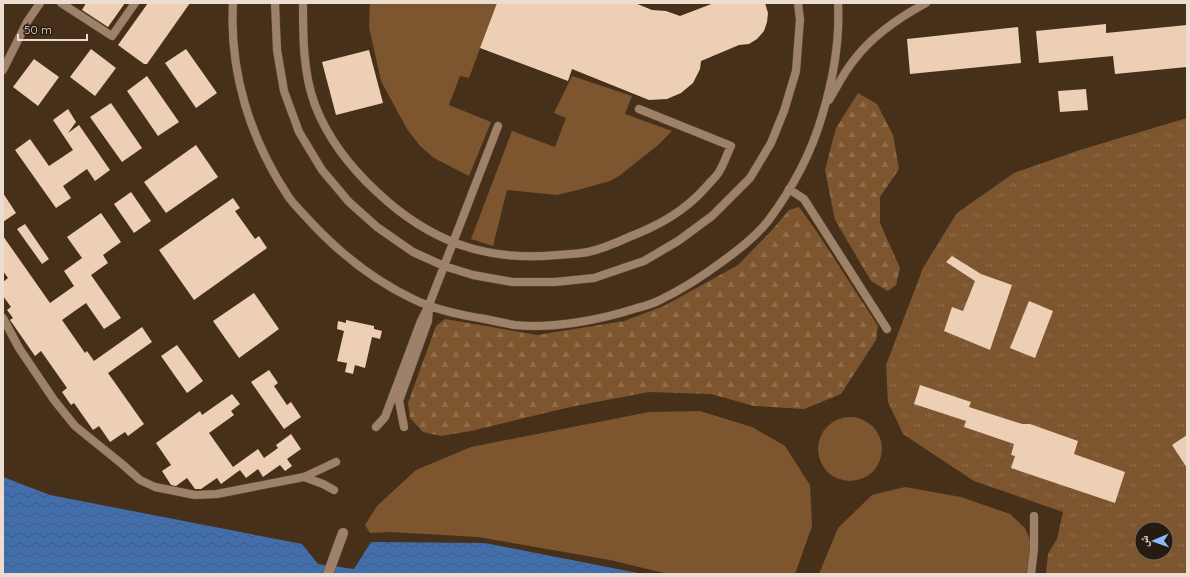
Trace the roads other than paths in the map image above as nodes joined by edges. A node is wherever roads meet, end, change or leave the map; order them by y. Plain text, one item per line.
1 (40, 3) edge
2 (61, 3) edge
3 (135, 3) edge
4 (233, 3) edge
5 (275, 3) edge
6 (303, 3) edge
7 (798, 3) edge
8 (838, 3) edge
9 (926, 3) edge
10 (3, 70) edge
11 (825, 107) junction
12 (639, 109) dead end
13 (498, 126) dead end
14 (789, 189) junction
15 (453, 243) junction
16 (444, 266) junction
17 (429, 305) junction
18 (3, 318) edge
19 (887, 329) dead end
20 (376, 427) dead end
21 (404, 427) dead end
22 (336, 462) dead end
23 (304, 477) junction
24 (334, 490) dead end
25 (1034, 516) dead end
26 (343, 533) dead end
27 (328, 574) edge
28 (1031, 574) edge

1 - 10 street
2 - 3 street
4 - 17 street
5 - 16 street
6 - 15 street
7 - 16 street
8 - 11 street
9 - 11 street
11 - 14 street
12 - 15 street
13 - 15 street
14 - 17 street
14 - 19 street
15 - 16 street
16 - 17 street
17 - 20 street
17 - 21 street
18 - 23 street
22 - 23 street
23 - 24 street
25 - 28 street
26 - 27 street

